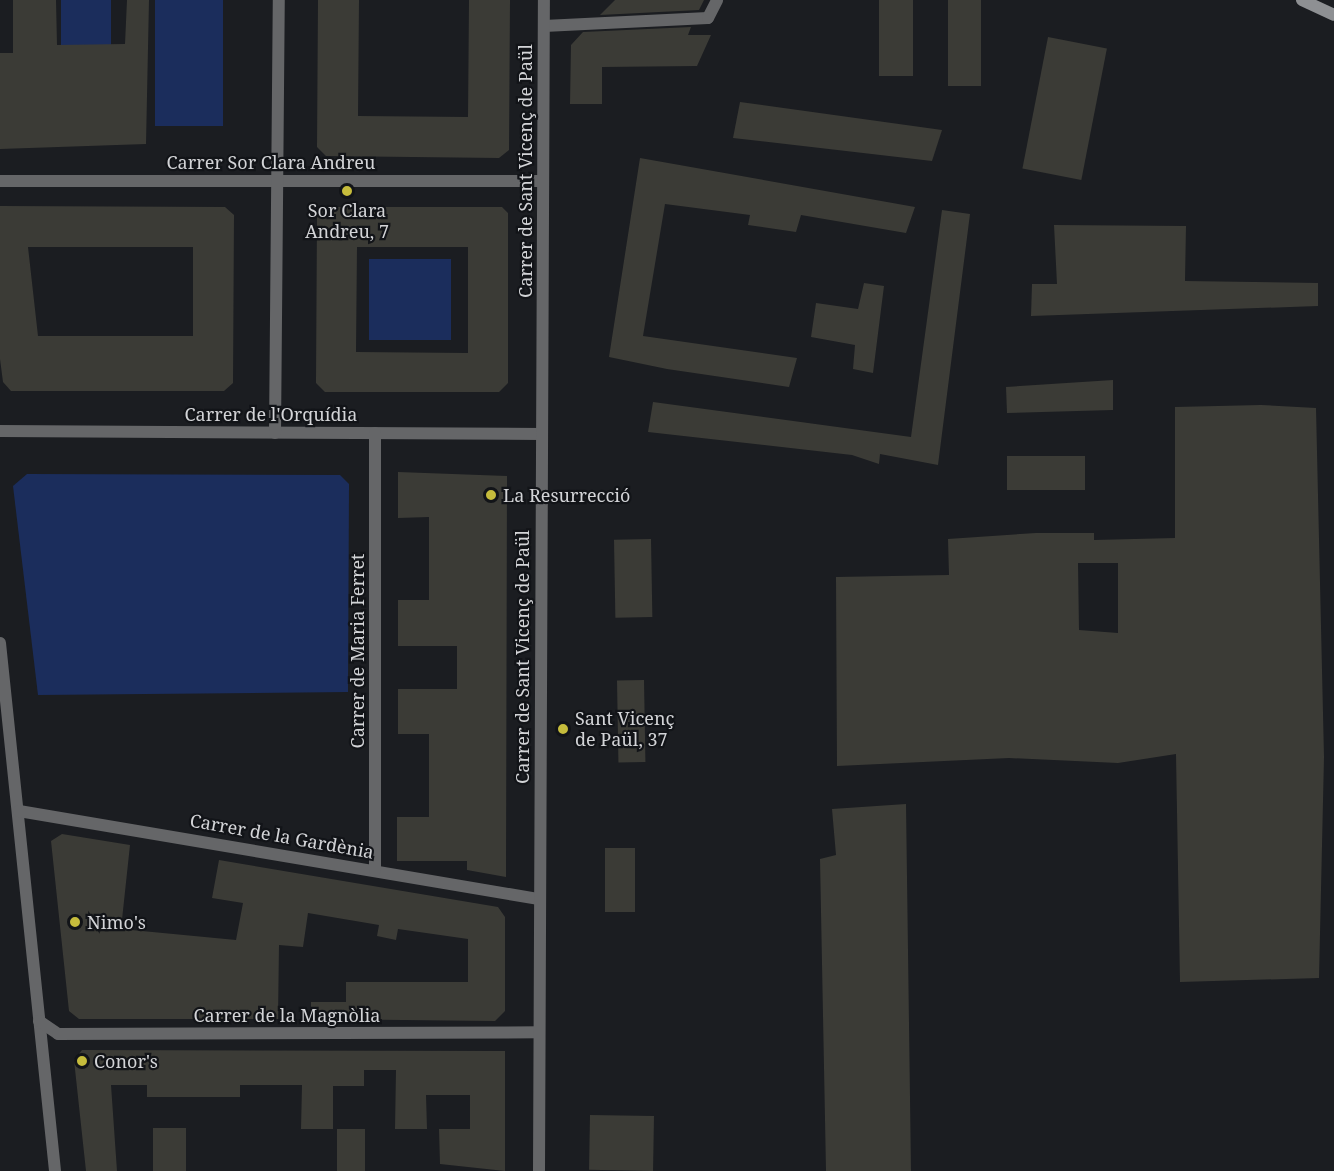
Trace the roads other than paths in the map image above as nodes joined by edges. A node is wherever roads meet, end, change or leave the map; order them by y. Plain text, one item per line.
1 (279, 0) edge
2 (544, 0) edge
3 (717, 0) edge
4 (1302, 0) edge
5 (1334, 15) edge
6 (544, 26) junction
7 (278, 180) junction
8 (0, 181) edge
9 (543, 182) junction
10 (0, 431) edge
11 (275, 433) junction
12 (375, 433) junction
13 (542, 434) junction
14 (0, 643) edge
15 (19, 811) junction
16 (375, 870) junction
17 (538, 899) junction
18 (39, 1022) junction
19 (539, 1032) junction
20 (55, 1171) edge
21 (539, 1171) edge

1 - 7 street
2 - 6 street, Carrer de Sant Vicenç de Paül
3 - 6 street
4 - 5 main road
6 - 9 street, Carrer de Sant Vicenç de Paül
7 - 8 street, Carrer Sor Clara Andreu
7 - 9 street, Carrer Sor Clara Andreu
7 - 11 street
9 - 13 street, Carrer de Sant Vicenç de Paül
10 - 11 street, Carrer de l'Orquídia
11 - 12 street, Carrer de l'Orquídia
12 - 13 street, Carrer de l'Orquídia
12 - 16 street, Carrer de Maria Ferret
13 - 17 street, Carrer de Sant Vicenç de Paül
14 - 15 street
15 - 16 street, Carrer de la Gardènia
15 - 18 street
16 - 17 street, Carrer de la Gardènia
17 - 19 street, Carrer de Sant Vicenç de Paül
18 - 19 street, Carrer de la Magnòlia
18 - 20 street
19 - 21 street, Carrer de Sant Vicenç de Paül

